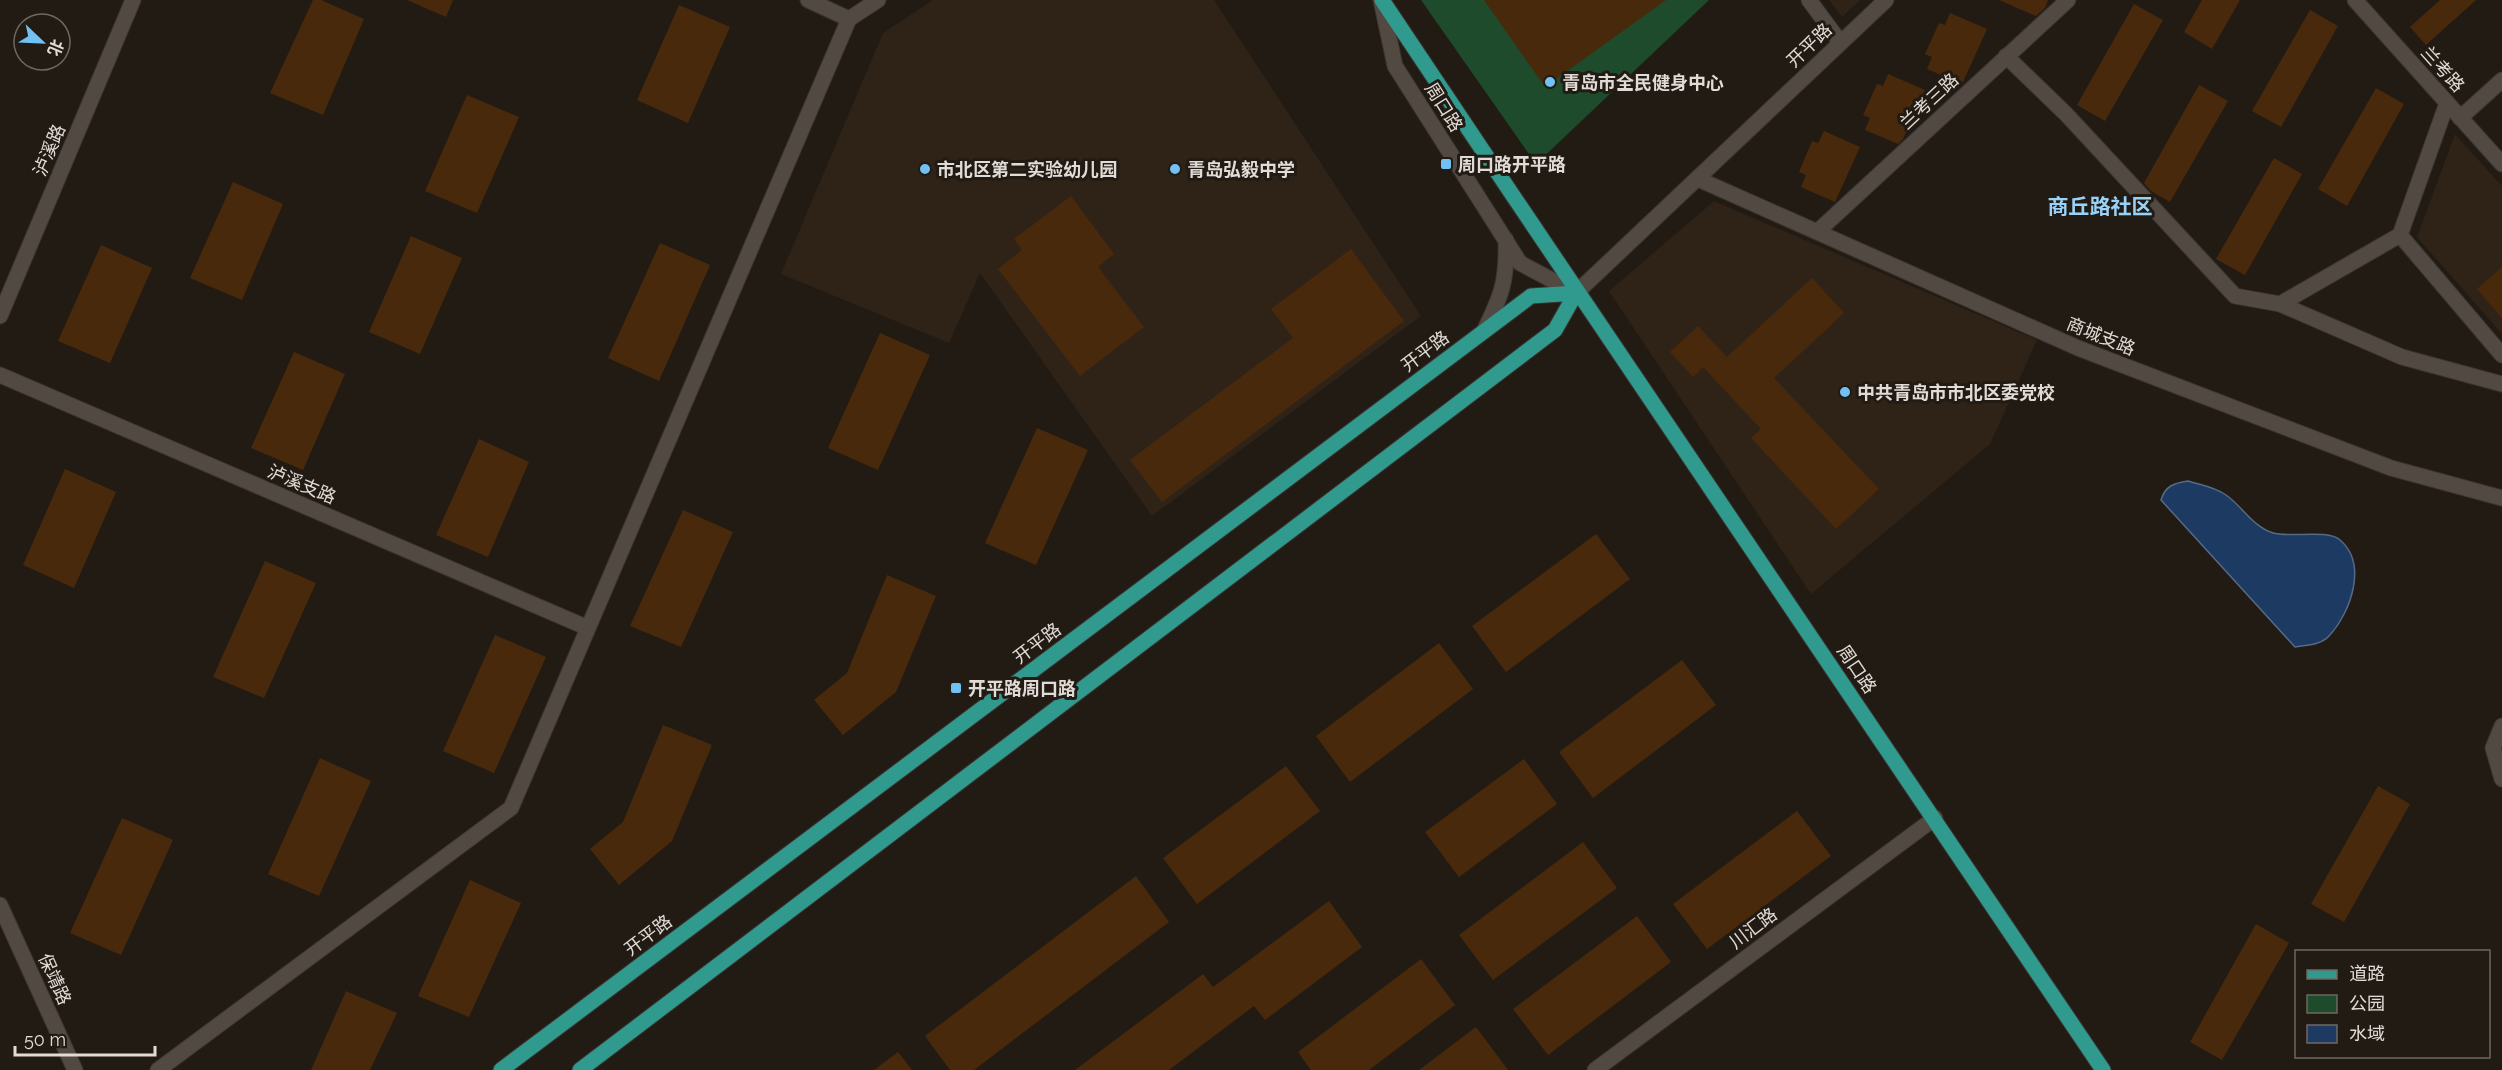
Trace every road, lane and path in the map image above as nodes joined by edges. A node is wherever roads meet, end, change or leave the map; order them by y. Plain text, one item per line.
1 (133, 0) edge
2 (808, 0) edge
3 (878, 0) edge
4 (1381, 0) edge
5 (1809, 0) edge
6 (1886, 0) edge
7 (2068, 0) edge
8 (2355, 0) edge
9 (849, 19) junction
10 (1840, 42) junction
11 (2006, 56) junction
12 (2502, 80) edge
13 (2447, 103) junction
14 (2460, 118) junction
15 (2502, 164) edge
16 (1698, 179) junction
17 (1816, 232) junction
18 (2400, 236) junction
19 (1506, 240) junction
20 (1576, 293) junction
21 (2280, 304) junction
22 (0, 316) edge
23 (1484, 331) junction
24 (2502, 355) edge
25 (0, 375) edge
26 (2502, 384) edge
27 (2502, 498) edge
28 (588, 628) junction
29 (2502, 726) edge
30 (2502, 779) edge
31 (1935, 818) junction
32 (0, 904) edge
33 (75, 1070) edge
34 (158, 1070) edge
35 (501, 1070) edge
36 (580, 1070) edge
37 (1595, 1070) edge
38 (2103, 1070) edge

1 - 22 street, 泸溪路
2 - 9 street
3 - 9 street
4 - 19 street, 周口路
4 - 20 main road, 周口路
5 - 10 street
6 - 10 street, 开平路
7 - 11 street, 兰考三路
8 - 13 street, 兰考路
9 - 28 street
10 - 16 street, 开平路
11 - 17 street, 兰考三路
11 - 21 street
12 - 14 street
13 - 14 street, 兰考路
13 - 18 street
14 - 15 street, 兰考路
16 - 17 street, 商城支路
16 - 20 street, 开平路
17 - 27 street, 商城支路
18 - 21 street
18 - 24 street
19 - 20 street, 周口路
19 - 23 street
20 - 23 main road, 开平路
20 - 31 main road, 周口路
20 - 36 main road, 开平路
21 - 26 street
23 - 35 main road, 开平路
25 - 28 street, 泸溪支路
28 - 34 street
29 - 30 street
31 - 37 street, 川汇路
31 - 38 main road, 周口路
32 - 33 street, 保靖路

